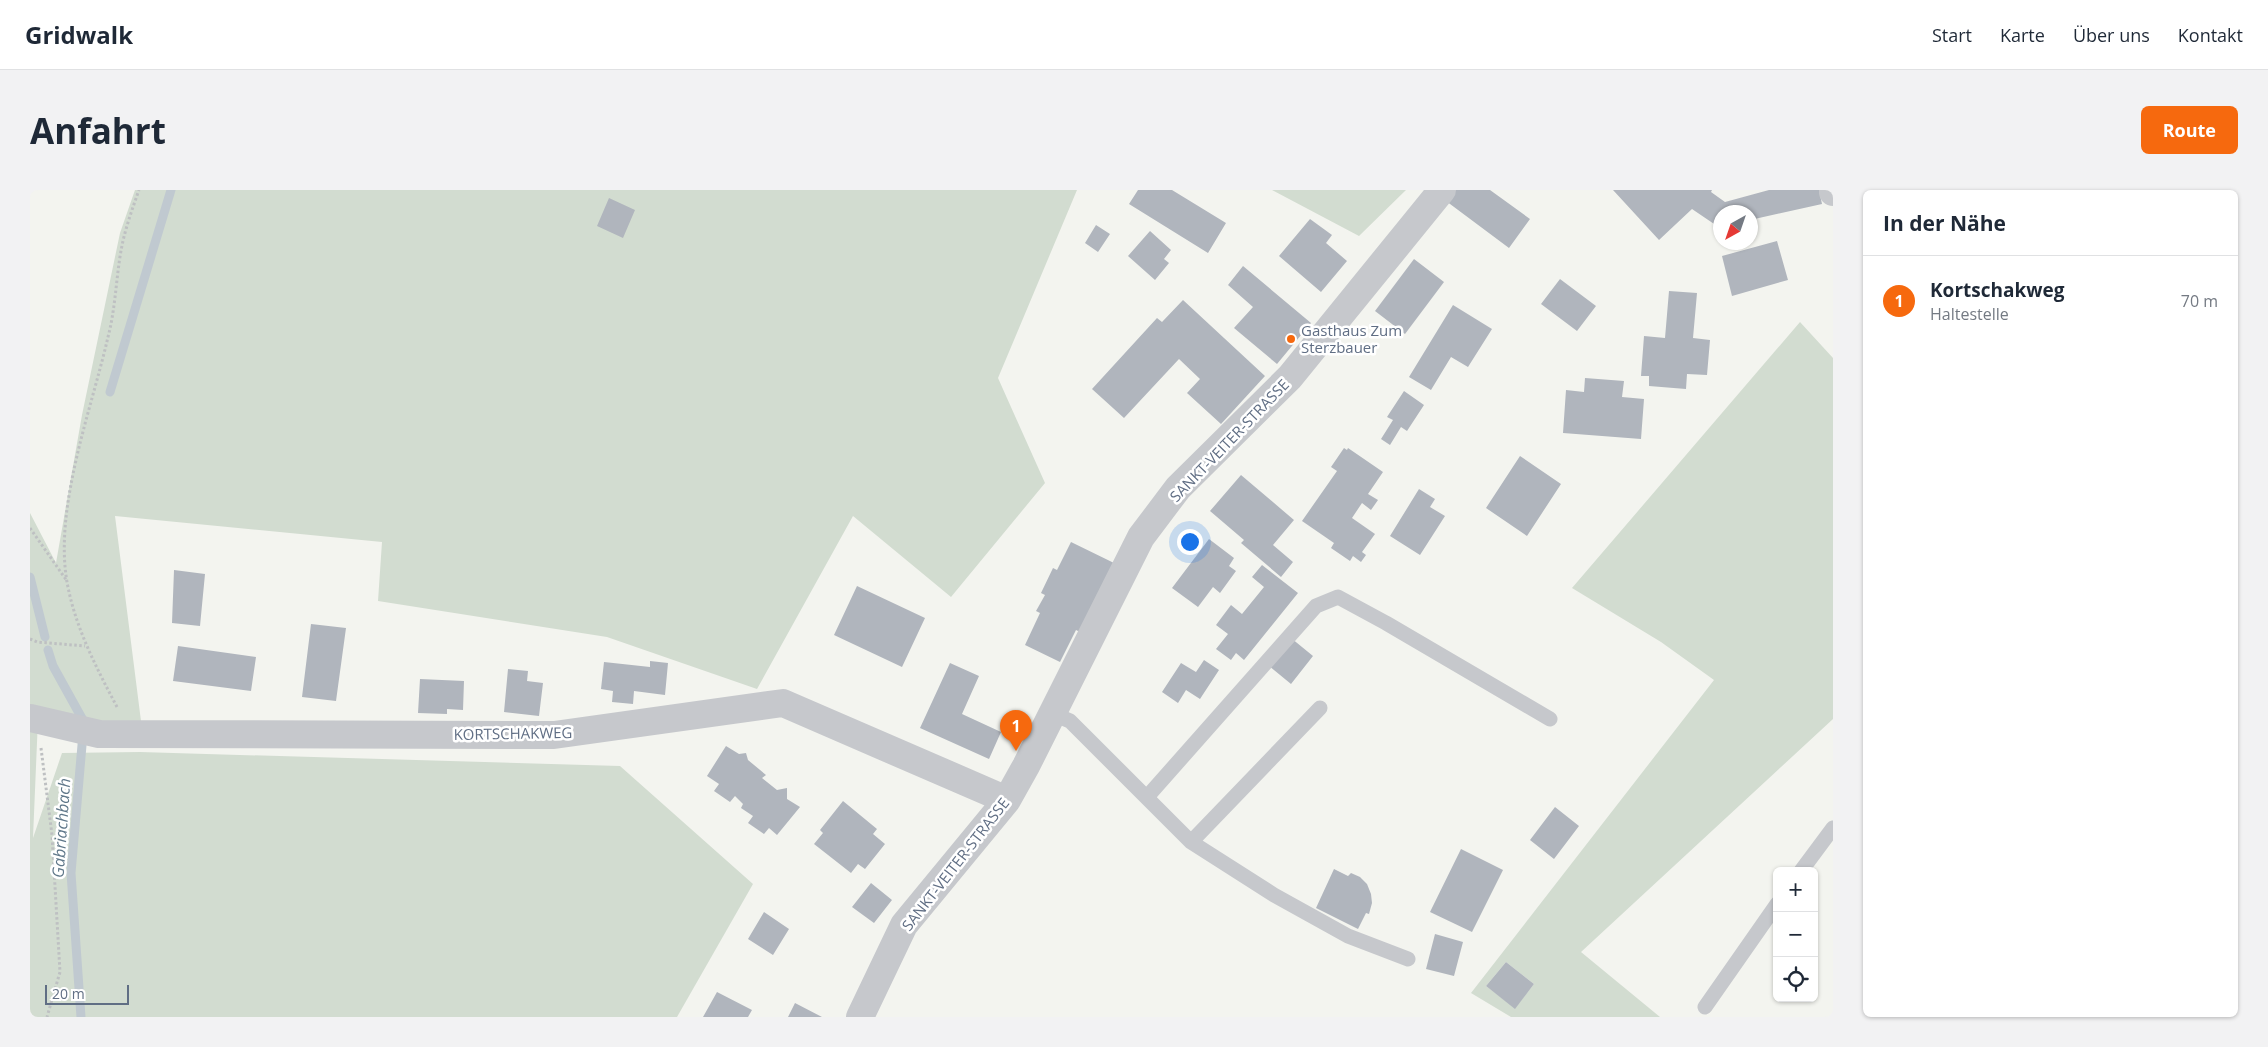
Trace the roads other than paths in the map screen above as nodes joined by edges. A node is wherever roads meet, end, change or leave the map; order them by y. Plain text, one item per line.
1 (1442, 190) edge
2 (1320, 708) dead end
3 (1051, 713) junction
4 (1550, 719) dead end
5 (43, 721) edge
6 (1147, 797) junction
7 (1007, 800) junction
8 (1833, 828) edge
9 (1191, 842) junction
10 (1804, 867) edge
11 (1773, 910) edge
12 (1408, 959) dead end
13 (1705, 1007) dead end
14 (860, 1017) edge

1 - 3 street, SANKT-VEITER-STRASSE
2 - 9 lane
3 - 6 lane
3 - 7 street, SANKT-VEITER-STRASSE
4 - 6 lane
5 - 7 street, KORTSCHAKWEG
6 - 9 lane
7 - 14 street, SANKT-VEITER-STRASSE
8 - 10 lane
9 - 12 lane
11 - 13 lane

